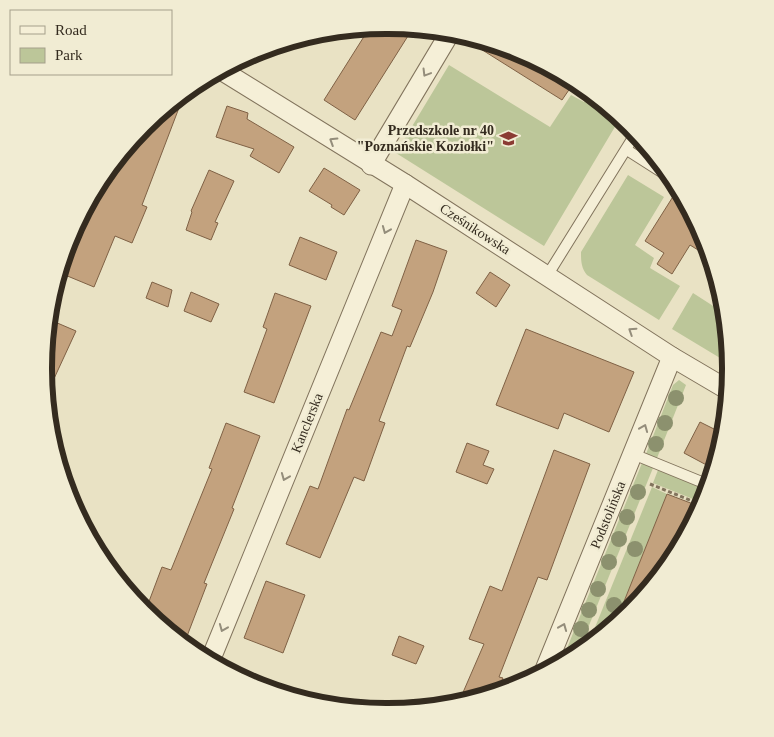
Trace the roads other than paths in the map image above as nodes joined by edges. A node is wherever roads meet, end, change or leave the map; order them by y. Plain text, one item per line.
1 (445, 39) edge
2 (228, 74) edge
3 (632, 140) edge
4 (626, 150) junction
5 (371, 165) junction
6 (655, 168) edge
7 (405, 184) junction
8 (548, 276) junction
9 (672, 357) junction
10 (721, 386) edge
11 (633, 454) junction
12 (701, 483) edge
13 (213, 654) edge
14 (548, 661) edge

1 -> 5 street
5 -> 2 street, Cześnikowska
3 - 4 lane
4 - 6 lane
4 - 8 lane
5 - 7 street, Cześnikowska
7 - 8 street, Cześnikowska
7 -> 13 street, Kanclerska
9 -> 8 street, Cześnikowska
9 - 10 street, Cześnikowska
11 -> 9 street, Podstolińska
11 - 12 lane
14 -> 11 street, Podstolińska

